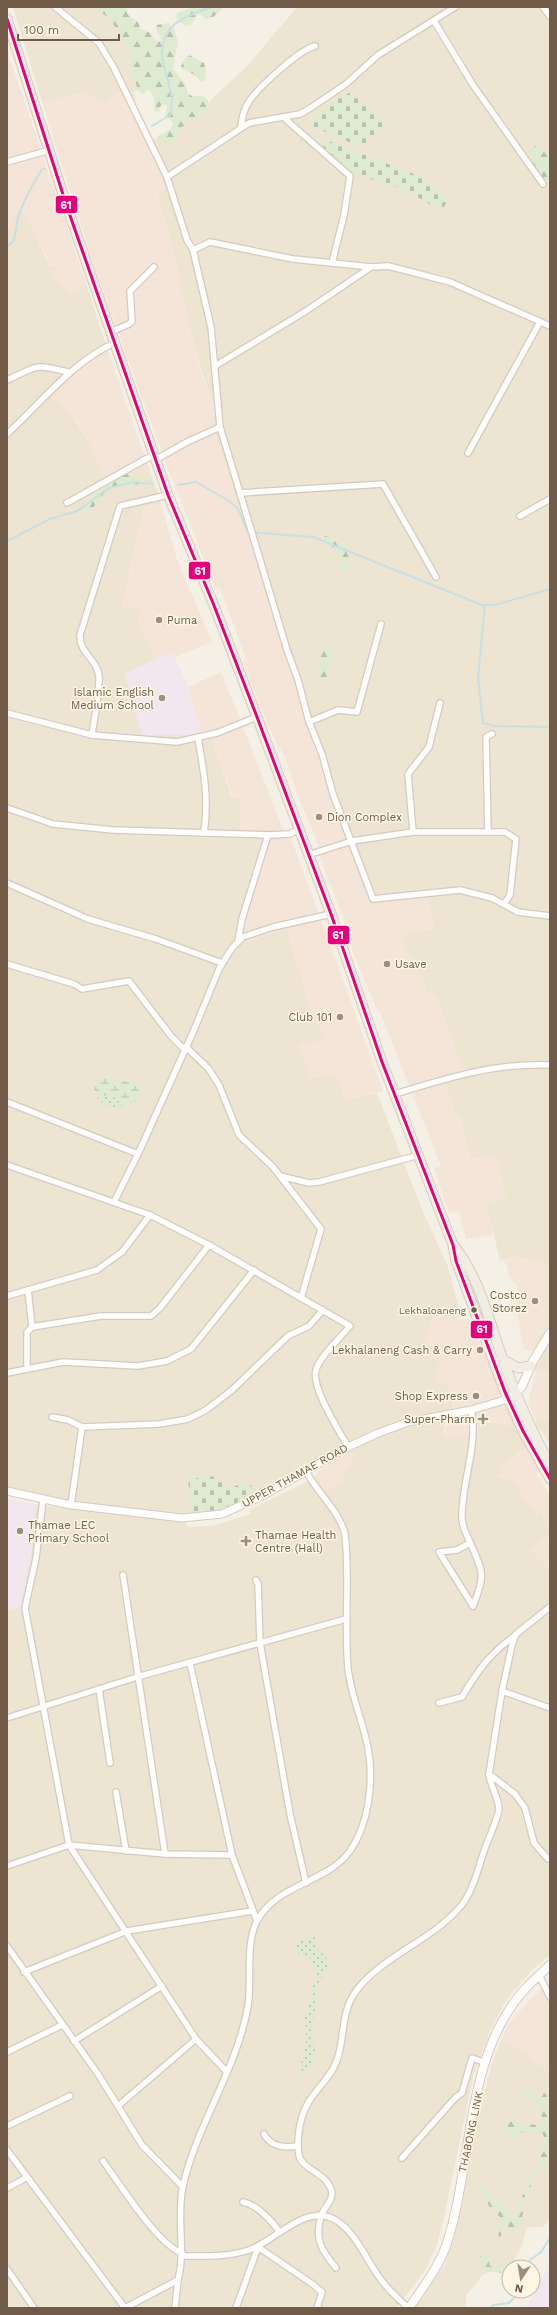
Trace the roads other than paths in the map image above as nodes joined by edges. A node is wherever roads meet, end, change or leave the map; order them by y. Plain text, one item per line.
1 (55, 7) edge
2 (455, 7) edge
3 (543, 7) edge
4 (550, 16) edge
5 (7, 19) edge
6 (434, 21) junction
7 (9, 31) edge
8 (315, 46) dead end
9 (283, 117) junction
10 (241, 126) junction
11 (50, 150) junction
12 (7, 162) edge
13 (167, 177) junction
14 (544, 184) dead end
15 (193, 250) junction
16 (332, 263) junction
17 (154, 267) dead end
18 (371, 267) junction
19 (540, 322) junction
20 (550, 326) edge
21 (111, 332) junction
22 (114, 343) junction
23 (216, 366) junction
24 (68, 372) junction
25 (7, 380) edge
26 (220, 427) junction
27 (7, 434) edge
28 (468, 453) dead end
29 (154, 457) junction
30 (240, 493) junction
31 (168, 495) junction
32 (550, 499) edge
33 (67, 503) dead end
34 (520, 516) dead end
35 (436, 577) dead end
36 (381, 624) dead end
37 (440, 703) dead end
38 (7, 713) edge
39 (257, 717) junction
40 (309, 722) junction
41 (492, 734) dead end
42 (92, 735) junction
43 (198, 738) junction
44 (7, 808) edge
45 (299, 829) junction
46 (413, 832) junction
47 (488, 832) junction
48 (204, 833) junction
49 (268, 834) junction
50 (352, 841) junction
51 (308, 854) junction
52 (7, 883) edge
53 (504, 904) junction
54 (331, 914) junction
55 (550, 916) edge
56 (238, 941) junction
57 (222, 963) junction
58 (7, 964) edge
59 (186, 1049) junction
60 (549, 1065) dead end
61 (395, 1094) junction
62 (7, 1102) edge
63 (138, 1154) junction
64 (419, 1155) junction
65 (7, 1164) edge
66 (280, 1176) junction
67 (114, 1202) junction
68 (150, 1215) junction
69 (209, 1245) junction
70 (453, 1245) junction
71 (254, 1270) junction
72 (28, 1290) junction
73 (7, 1296) edge
74 (301, 1298) junction
75 (322, 1310) junction
76 (32, 1327) junction
77 (550, 1333) edge
78 (502, 1359) junction
79 (531, 1366) junction
80 (27, 1368) junction
81 (7, 1373) edge
82 (512, 1397) junction
83 (471, 1410) junction
84 (52, 1416) dead end
85 (82, 1427) junction
86 (348, 1447) junction
87 (550, 1465) edge
88 (306, 1471) junction
89 (550, 1479) edge
90 (7, 1491) edge
91 (43, 1500) junction
92 (71, 1505) junction
93 (470, 1543) junction
94 (123, 1575) dead end
95 (256, 1580) dead end
96 (550, 1607) edge
97 (346, 1619) junction
98 (516, 1634) junction
99 (260, 1643) junction
100 (190, 1663) junction
101 (137, 1677) junction
102 (100, 1689) junction
103 (502, 1691) junction
104 (439, 1703) dead end
105 (43, 1707) junction
106 (550, 1708) edge
107 (7, 1718) edge
108 (110, 1763) dead end
109 (489, 1774) junction
110 (116, 1792) dead end
111 (69, 1845) junction
112 (126, 1851) junction
113 (165, 1854) junction
114 (232, 1855) junction
115 (550, 1858) edge
116 (7, 1866) edge
117 (306, 1883) junction
118 (252, 1911) junction
119 (257, 1921) junction
120 (127, 1931) junction
121 (7, 1946) edge
122 (550, 1965) edge
123 (24, 1972) junction
124 (539, 1975) junction
125 (162, 1986) junction
126 (550, 1997) edge
127 (62, 2025) junction
128 (196, 2039) junction
129 (74, 2041) junction
130 (7, 2052) edge
131 (486, 2063) junction
132 (226, 2071) junction
133 (70, 2096) dead end
134 (118, 2106) junction
135 (7, 2126) edge
136 (264, 2134) dead end
137 (298, 2146) junction
138 (7, 2150) edge
139 (402, 2158) dead end
140 (103, 2161) dead end
141 (26, 2178) junction
142 (183, 2187) junction
143 (7, 2188) edge
144 (243, 2202) dead end
145 (321, 2217) junction
146 (279, 2231) junction
147 (258, 2247) junction
148 (182, 2255) junction
149 (336, 2268) dead end
150 (7, 2270) edge
151 (178, 2280) junction
152 (34, 2308) edge
153 (125, 2308) edge
154 (174, 2308) edge
155 (236, 2308) edge
156 (317, 2308) edge
157 (409, 2308) edge

1 - 13 street
2 - 6 street
3 - 4 street
5 - 7 main road
6 - 9 street
6 - 14 street
7 - 11 main road
8 - 10 street
9 - 10 street
9 - 16 street
10 - 13 street
11 - 12 street
11 - 21 main road
13 - 15 street
15 - 16 street
15 - 23 street
16 - 18 street
17 - 21 street
18 - 19 street
18 - 23 street
19 - 20 street
19 - 28 street
21 - 22 main road
22 - 24 street
22 - 29 main road
23 - 26 street
24 - 25 street
24 - 27 street
26 - 29 street
26 - 30 street
29 - 31 main road
29 - 33 street
30 - 35 street
30 - 40 street
31 - 39 main road
31 - 42 street
32 - 34 street
36 - 40 street
37 - 46 street
38 - 42 street
39 - 43 street
39 - 45 main road
40 - 50 street
41 - 47 street
42 - 43 street
43 - 48 street
44 - 48 street
45 - 49 street
45 - 51 main road
46 - 47 street
46 - 50 street
47 - 53 street
48 - 49 street
49 - 56 street
50 - 51 street
50 - 53 street
51 - 54 main road
52 - 57 street
53 - 55 street
54 - 56 street
54 - 61 main road
56 - 57 street
57 - 59 street
58 - 59 street
59 - 63 street
59 - 66 street
60 - 61 street
61 - 64 main road
62 - 63 street
63 - 67 street
64 - 66 street
64 - 70 main road
65 - 67 street
66 - 74 street
67 - 68 street
68 - 69 street
68 - 72 street
69 - 71 street
69 - 76 street
70 - 78 main road
70 - 82 main road
71 - 74 street
71 - 80 street
72 - 73 street
72 - 76 street
74 - 75 street
75 - 85 street
75 - 86 street
76 - 80 street
77 - 79 main road
78 - 79 main road
78 - 82 main road
79 - 82 main road
80 - 81 street
82 - 83 street, UPPER THAMAE ROAD
82 - 87 main road
82 - 89 main road
83 - 86 street, UPPER THAMAE ROAD
83 - 93 street
84 - 85 street
85 - 92 street
86 - 88 street, UPPER THAMAE ROAD
88 - 92 street, UPPER THAMAE ROAD
88 - 97 street
90 - 91 street, UPPER THAMAE ROAD
91 - 92 street, UPPER THAMAE ROAD
91 - 105 street
93 - 93 street
94 - 101 street
95 - 99 street
96 - 98 street
97 - 99 street
97 - 117 street
98 - 103 street
98 - 104 street
99 - 100 street
99 - 117 street
100 - 101 street
100 - 114 street
101 - 102 street
101 - 113 street
102 - 105 street
102 - 108 street
103 - 106 street
103 - 109 street
105 - 107 street
105 - 111 street
109 - 115 street
109 - 137 street
110 - 112 street
111 - 112 street
111 - 116 street
111 - 120 street
112 - 113 street
113 - 114 street
114 - 118 street
117 - 119 street
118 - 119 street
118 - 120 street
119 - 132 street
120 - 123 street
120 - 125 street
121 - 123 street
122 - 124 main road, THABONG LINK
123 - 127 street
124 - 126 street
124 - 131 main road, THABONG LINK
125 - 128 street
125 - 129 street
127 - 129 street
127 - 130 street
128 - 132 street
128 - 134 street
129 - 134 street
131 - 139 street
131 - 157 main road, THABONG LINK
132 - 142 street
133 - 135 street
134 - 142 street
136 - 137 street
137 - 145 street
138 - 141 street
140 - 148 street
141 - 143 street
141 - 153 street
142 - 148 street
144 - 146 street
145 - 146 street
145 - 149 street
145 - 157 street
146 - 147 street
147 - 148 street
147 - 155 street
147 - 156 street
148 - 151 street
150 - 152 street
151 - 153 street
151 - 154 street

